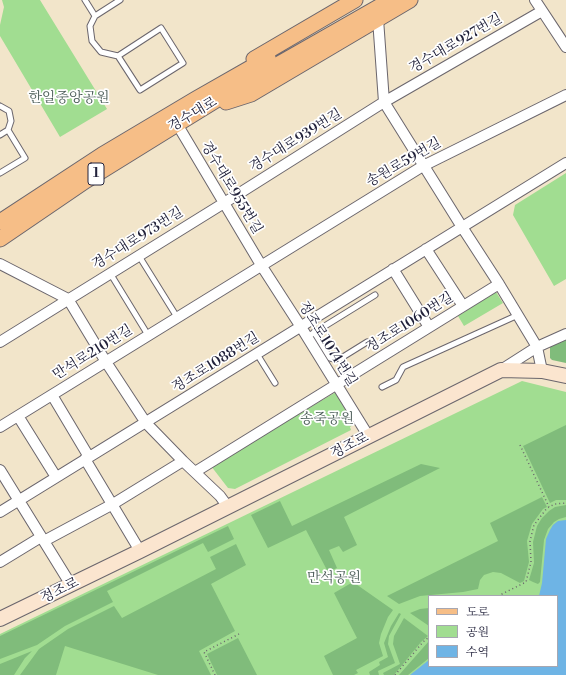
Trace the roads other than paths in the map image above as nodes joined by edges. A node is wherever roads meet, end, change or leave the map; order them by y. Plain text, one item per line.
1 (84, 0) edge
2 (120, 0) edge
3 (355, 0) edge
4 (374, 0) edge
5 (391, 0) edge
6 (410, 0) edge
7 (535, 0) edge
8 (542, 11) junction
9 (95, 16) junction
10 (378, 19) junction
11 (566, 47) edge
12 (118, 56) junction
13 (566, 95) edge
14 (196, 98) junction
15 (384, 102) junction
16 (0, 106) edge
17 (195, 114) junction
18 (177, 124) junction
19 (8, 130) junction
20 (0, 135) edge
21 (566, 163) edge
22 (423, 166) junction
23 (0, 174) edge
24 (50, 189) junction
25 (224, 204) junction
26 (30, 218) junction
27 (0, 222) edge
28 (462, 226) junction
29 (0, 239) edge
30 (426, 249) junction
31 (139, 256) junction
32 (0, 264) edge
33 (261, 265) junction
34 (393, 269) junction
35 (110, 273) junction
36 (499, 284) junction
37 (374, 295) dead end
38 (68, 299) junction
39 (463, 306) junction
40 (518, 315) junction
41 (177, 317) junction
42 (301, 327) junction
43 (429, 328) junction
44 (311, 334) junction
45 (566, 334) edge
46 (148, 335) junction
47 (0, 342) edge
48 (367, 342) dead end
49 (537, 346) junction
50 (257, 354) junction
51 (106, 362) junction
52 (501, 370) junction
53 (542, 371) junction
54 (566, 376) edge
55 (275, 384) dead end
56 (336, 385) junction
57 (382, 387) dead end
58 (52, 395) junction
59 (18, 416) junction
60 (146, 422) junction
61 (0, 427) edge
62 (368, 437) junction
63 (87, 458) junction
64 (183, 461) junction
65 (195, 472) junction
66 (1, 475) edge
67 (56, 477) junction
68 (19, 500) junction
69 (113, 504) junction
70 (228, 507) junction
71 (0, 512) edge
72 (43, 539) junction
73 (140, 551) junction
74 (0, 562) edge
75 (71, 585) junction
76 (0, 619) edge

1 - 9 lane
2 - 9 lane
3 - 14 main road
4 - 14 main road, 경수대로 / 1
5 - 17 main road, 경수대로 / 1
6 - 10 main road
7 - 8 street
8 - 11 street
8 - 15 street, 경수대로927번길
9 - 12 lane
10 - 15 street
10 - 17 main road
12 - 12 lane
13 - 22 street, 송원로59번길
14 - 24 main road, 경수대로 / 1
15 - 22 street
15 - 25 street, 경수대로939번길
16 - 19 lane
17 - 18 main road, 경수대로 / 1
18 - 25 street, 경수대로955번길
18 - 26 main road, 경수대로 / 1
19 - 20 lane
19 - 23 lane
21 - 28 street
22 - 28 street
22 - 33 street, 송원로59번길
24 - 26 main road
24 - 27 main road, 경수대로 / 1
25 - 31 street, 경수대로973번길
25 - 33 street, 경수대로955번길
26 - 29 main road, 경수대로 / 1
28 - 30 street
28 - 36 street
30 - 34 street
30 - 39 street
31 - 35 street, 경수대로973번길
31 - 41 lane
32 - 38 street
33 - 41 street, 만석로210번길
33 - 42 street, 정조로1074번길
34 - 42 street
34 - 43 street
35 - 38 street, 경수대로973번길
35 - 46 lane, 만석로210번길
36 - 39 street, 정조로1060번길
36 - 40 street
37 - 44 lane
38 - 47 street, 경수대로973번길
38 - 51 street
39 - 43 street, 정조로1060번길
40 - 49 street
40 - 57 lane
41 - 46 street, 만석로210번길
42 - 44 street, 정조로1074번길
42 - 50 street, 정조로1088번길
43 - 56 street, 정조로1060번길
44 - 48 lane
44 - 56 street, 정조로1074번길
45 - 49 street
46 - 51 street, 만석로210번길
49 - 52 street
49 - 53 street
50 - 55 lane
50 - 60 street, 정조로1088번길
51 - 58 street, 만석로210번길
51 - 60 street
52 - 53 street, 정조로
52 - 62 street, 정조로
53 - 54 street, 정조로
56 - 62 street, 정조로1074번길
56 - 65 street
58 - 59 street, 만석로210번길
58 - 63 street, 만석로210번길
59 - 61 street, 만석로210번길
59 - 67 street
60 - 63 street, 정조로1088번길
60 - 64 street
62 - 70 street, 정조로
63 - 67 street, 정조로1088번길
63 - 69 street
64 - 65 street
64 - 69 street
65 - 70 street
66 - 68 street
67 - 68 street, 정조로1088번길
68 - 71 street, 정조로1088번길
68 - 72 street
69 - 72 street
69 - 73 street
70 - 73 street, 정조로
72 - 74 street
72 - 75 street
73 - 75 street, 정조로
75 - 76 street, 정조로

